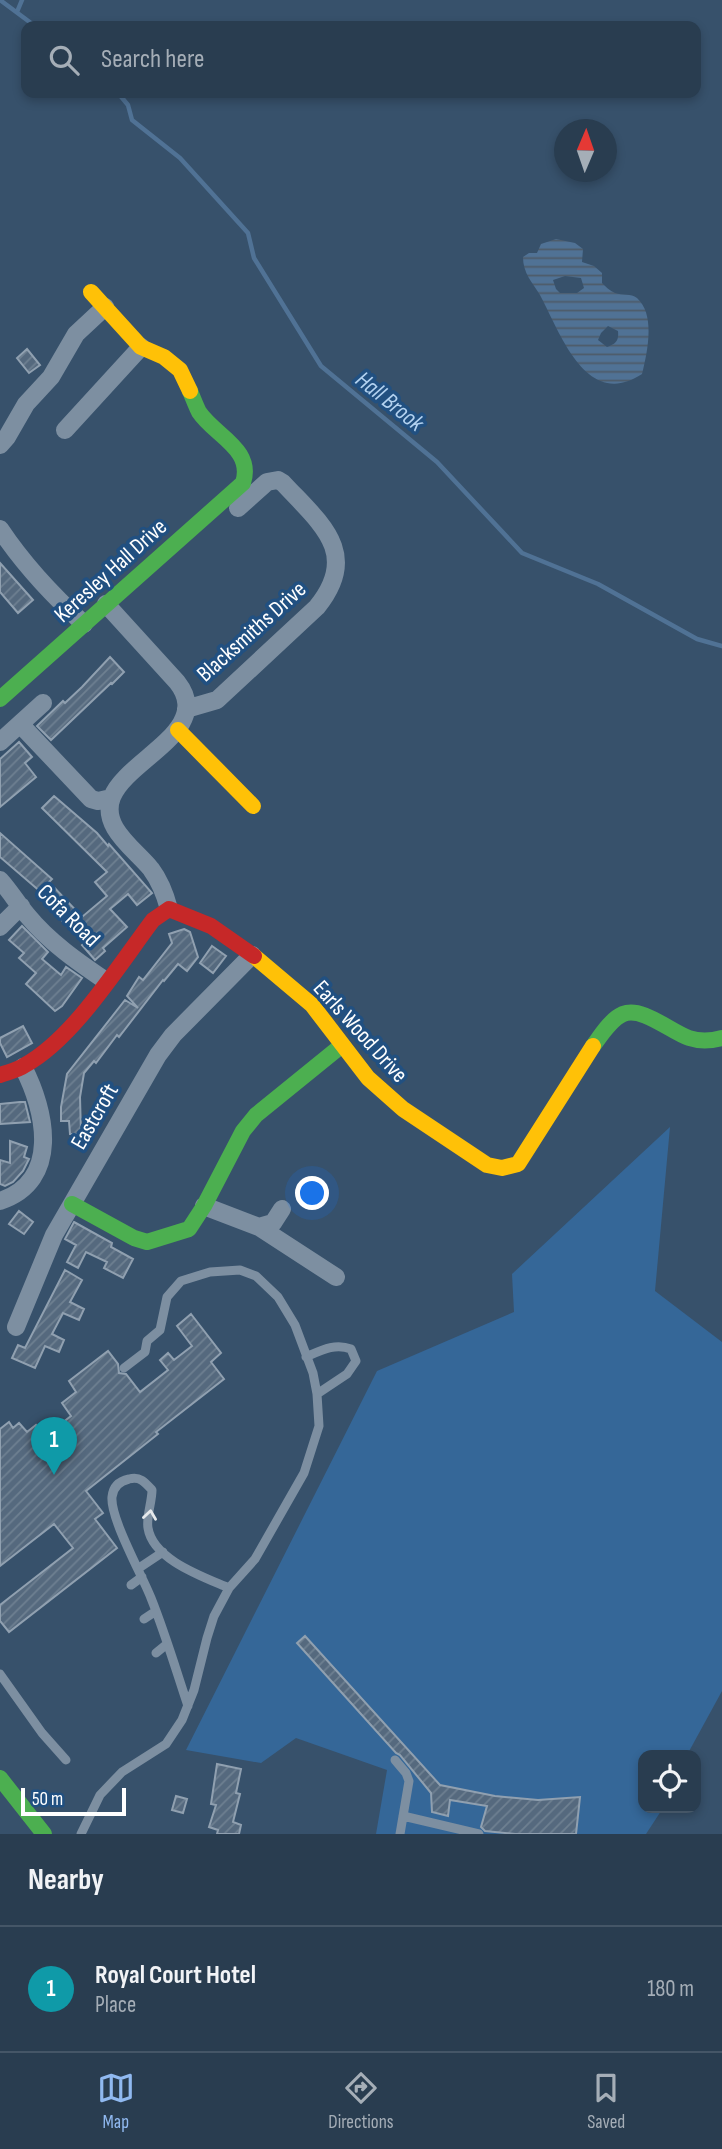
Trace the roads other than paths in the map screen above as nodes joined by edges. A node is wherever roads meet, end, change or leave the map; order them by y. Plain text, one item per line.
1 (91, 292) dead end
2 (105, 307) junction
3 (141, 347) junction
4 (65, 430) dead end
5 (0, 445) edge
6 (238, 508) dead end
7 (0, 529) edge
8 (107, 604) junction
9 (84, 624) junction
10 (0, 699) edge
11 (43, 703) dead end
12 (186, 709) junction
13 (20, 724) junction
14 (178, 730) junction
15 (0, 742) edge
16 (111, 798) junction
17 (253, 807) dead end
18 (0, 880) edge
19 (21, 906) junction
20 (169, 909) junction
21 (0, 927) edge
22 (252, 955) junction
23 (106, 981) junction
24 (722, 1038) edge
25 (341, 1046) junction
26 (23, 1067) junction
27 (0, 1075) edge
28 (0, 1201) edge
29 (72, 1204) junction
30 (204, 1206) junction
31 (282, 1209) dead end
32 (260, 1227) junction
33 (337, 1277) dead end
34 (16, 1327) dead end
35 (306, 1357) junction
36 (124, 1368) dead end
37 (317, 1394) junction
38 (163, 1552) junction
39 (141, 1573) junction
40 (131, 1585) dead end
41 (229, 1588) junction
42 (156, 1611) junction
43 (144, 1619) dead end
44 (167, 1644) junction
45 (156, 1653) dead end
46 (0, 1674) edge
47 (188, 1706) junction
48 (66, 1760) dead end
49 (395, 1760) dead end
50 (0, 1778) edge
51 (403, 1816) junction
52 (44, 1834) edge
53 (81, 1834) edge
54 (400, 1834) edge
55 (479, 1834) edge

1 - 2 street
2 - 3 street
2 - 5 street
3 - 4 street
3 - 8 street, Keresley Hall Drive
6 - 12 street, Blacksmiths Drive
7 - 9 street
8 - 9 street, Keresley Hall Drive
8 - 12 street
9 - 10 street, Keresley Hall Drive
11 - 13 street
12 - 14 street
13 - 15 street
13 - 16 street
14 - 16 street
14 - 17 street
16 - 20 street
18 - 19 street, Cofa Road
19 - 21 street
19 - 23 street, Cofa Road
20 - 22 street, Earls Wood Drive
20 - 23 street
22 - 25 street, Earls Wood Drive
22 - 29 street, Eastcroft
23 - 26 street
24 - 25 street, Earls Wood Drive
25 - 30 street
26 - 27 street
26 - 28 street
29 - 30 street
29 - 34 street, Eastcroft
30 - 32 street
31 - 32 street
32 - 33 street
35 - 36 lane
35 - 37 lane
35 - 37 lane
37 - 41 lane
38 - 39 lane
38 -> 39 lane
38 - 41 lane
39 - 40 lane
39 - 42 lane
41 - 47 lane
42 - 43 lane
42 - 44 lane
44 - 45 lane
44 - 47 lane
46 - 48 lane
47 - 53 lane
49 - 51 lane
50 - 52 street
51 - 54 lane
51 - 55 lane

